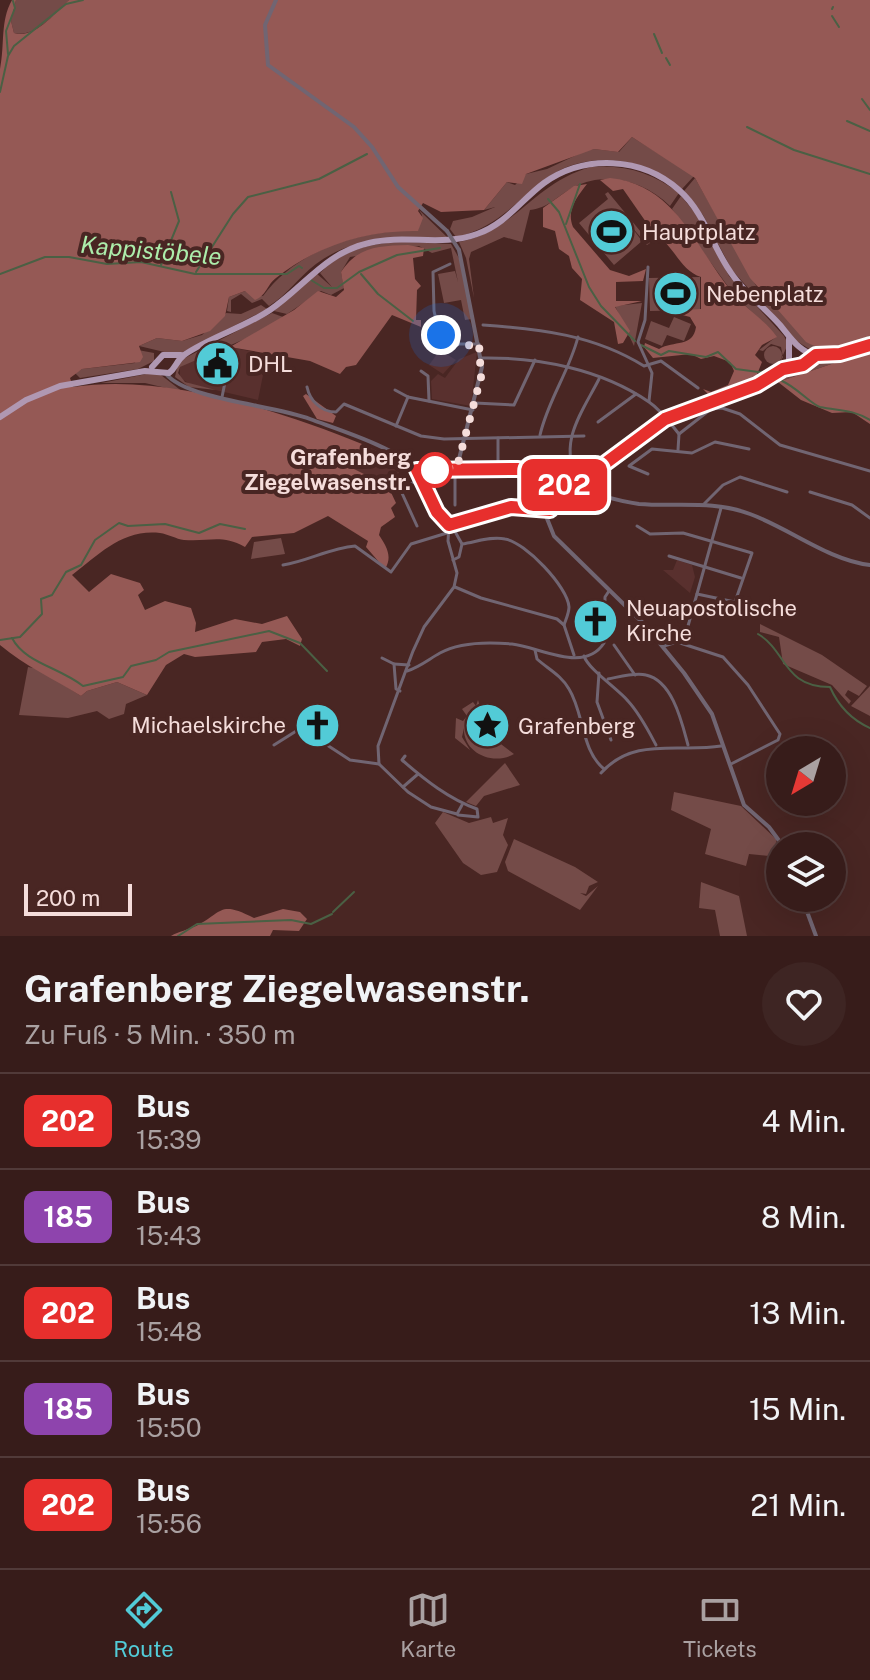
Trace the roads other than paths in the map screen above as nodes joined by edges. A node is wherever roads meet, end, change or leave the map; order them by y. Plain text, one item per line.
1 (276, 0) edge
2 (450, 264) dead end
3 (648, 267) dead end
4 (483, 325) dead end
5 (788, 336) junction
6 (578, 337) junction
7 (479, 344) junction
8 (870, 345) edge
9 (799, 347) junction
10 (790, 351) junction
11 (231, 353) dead end
12 (807, 356) junction
13 (481, 358) junction
14 (173, 360) junction
15 (535, 360) junction
16 (792, 363) junction
17 (649, 366) junction
18 (157, 368) junction
19 (570, 368) junction
20 (421, 371) dead end
21 (169, 372) junction
22 (599, 379) junction
23 (307, 387) dead end
24 (698, 388) dead end
25 (395, 390) dead end
26 (636, 394) junction
27 (222, 397) junction
28 (408, 397) junction
29 (429, 401) junction
30 (649, 401) junction
31 (475, 403) junction
32 (473, 410) junction
33 (0, 417) edge
34 (665, 419) junction
35 (598, 422) dead end
36 (396, 426) junction
37 (679, 434) junction
38 (540, 435) junction
39 (571, 436) junction
40 (584, 436) dead end
41 (498, 438) junction
42 (465, 439) junction
43 (749, 449) dead end
44 (678, 451) junction
45 (498, 468) junction
46 (455, 469) junction
47 (417, 470) junction
48 (870, 471) edge
49 (648, 474) dead end
50 (420, 478) junction
51 (580, 482) junction
52 (572, 488) junction
53 (787, 492) dead end
54 (810, 492) dead end
55 (704, 504) junction
56 (455, 505) dead end
57 (721, 507) junction
58 (544, 511) junction
59 (870, 518) edge
60 (417, 526) dead end
61 (637, 526) dead end
62 (448, 529) junction
63 (711, 542) junction
64 (462, 544) junction
65 (669, 556) dead end
66 (453, 560) junction
67 (283, 565) dead end
68 (870, 565) edge
69 (703, 568) junction
70 (741, 578) junction
71 (454, 587) junction
72 (609, 591) junction
73 (697, 594) junction
74 (564, 625) junction
75 (677, 642) junction
76 (614, 645) dead end
77 (664, 646) junction
78 (535, 650) junction
79 (574, 655) junction
80 (584, 656) junction
81 (382, 658) dead end
82 (394, 664) junction
83 (409, 665) junction
84 (407, 671) junction
85 (599, 673) junction
86 (635, 675) junction
87 (608, 679) junction
88 (400, 691) junction
89 (611, 740) dead end
90 (274, 745) dead end
91 (656, 746) junction
92 (688, 746) junction
93 (725, 746) junction
94 (376, 753) junction
95 (405, 756) dead end
96 (368, 761) junction
97 (379, 764) junction
98 (731, 764) junction
99 (418, 774) junction
100 (403, 787) junction
101 (462, 805) junction
102 (457, 814) junction
103 (773, 832) edge
104 (807, 912) edge
105 (816, 936) edge

1 - 7 street, bridge
2 - 7 street
3 - 17 street
4 - 6 street
5 - 9 main road
5 - 10 main road
5 - 14 main road
6 - 17 street
6 - 19 street
7 - 13 street
8 - 12 main road
9 - 10 main road
9 - 12 main road
10 - 16 main road
11 - 27 street
12 - 16 main road
13 - 15 street
13 - 31 street
14 - 18 main road
14 - 21 main road
15 - 19 street
15 - 31 street
16 - 34 street
17 - 24 street
17 - 30 street
18 - 21 main road
18 - 33 main road
19 - 22 street
19 - 38 street
20 - 29 street
21 - 27 street
22 - 26 street
22 - 39 street
23 - 36 street
25 - 28 street
26 - 30 street
26 - 35 street
27 - 47 street
28 - 29 street
28 - 36 street
29 - 32 street
30 - 34 street
31 - 32 street
32 - 42 street
34 - 37 street
34 - 51 street
36 - 42 street
37 - 44 street
37 - 48 street
38 - 39 street
38 - 41 street
39 - 40 street
39 - 51 street
41 - 42 street
41 - 45 street
42 - 46 street
43 - 44 street
44 - 49 street
45 - 46 street
45 - 52 street
46 - 47 street
46 - 56 street
47 - 50 street
50 - 60 street
50 - 62 street
51 - 52 street
52 - 55 street
52 - 58 street
53 - 55 street
54 - 59 street
55 - 57 street
57 - 63 street
57 - 68 street
58 - 62 street
58 - 72 street
61 - 63 street
62 - 64 street
62 - 66 street
62 - 67 street
63 - 69 street
63 - 70 street
64 - 66 street
64 - 74 street
65 - 69 street
66 - 71 street
69 - 70 street
69 - 73 street
70 - 73 street
71 - 74 street
71 - 83 street
72 - 77 street
72 - 80 street
73 - 75 street
74 - 79 street
75 - 77 street
75 - 98 street
76 - 86 street
77 - 93 street
78 - 79 street
78 - 84 street
78 - 91 street
79 - 80 street
80 - 85 street
81 - 82 street
82 - 83 street
82 - 88 street
83 - 84 street
84 - 88 street
85 - 87 street
85 - 89 street
86 - 87 street
86 - 92 street
87 - 91 street
88 - 94 street
90 - 96 street
91 - 92 street
92 - 93 street
93 - 98 street
94 - 96 street
94 - 97 street
95 - 99 street
96 - 97 street
97 - 100 street
98 - 103 street
99 - 100 street
99 - 101 street
100 - 102 street
101 - 102 street
101 - 102 street
104 - 105 street

